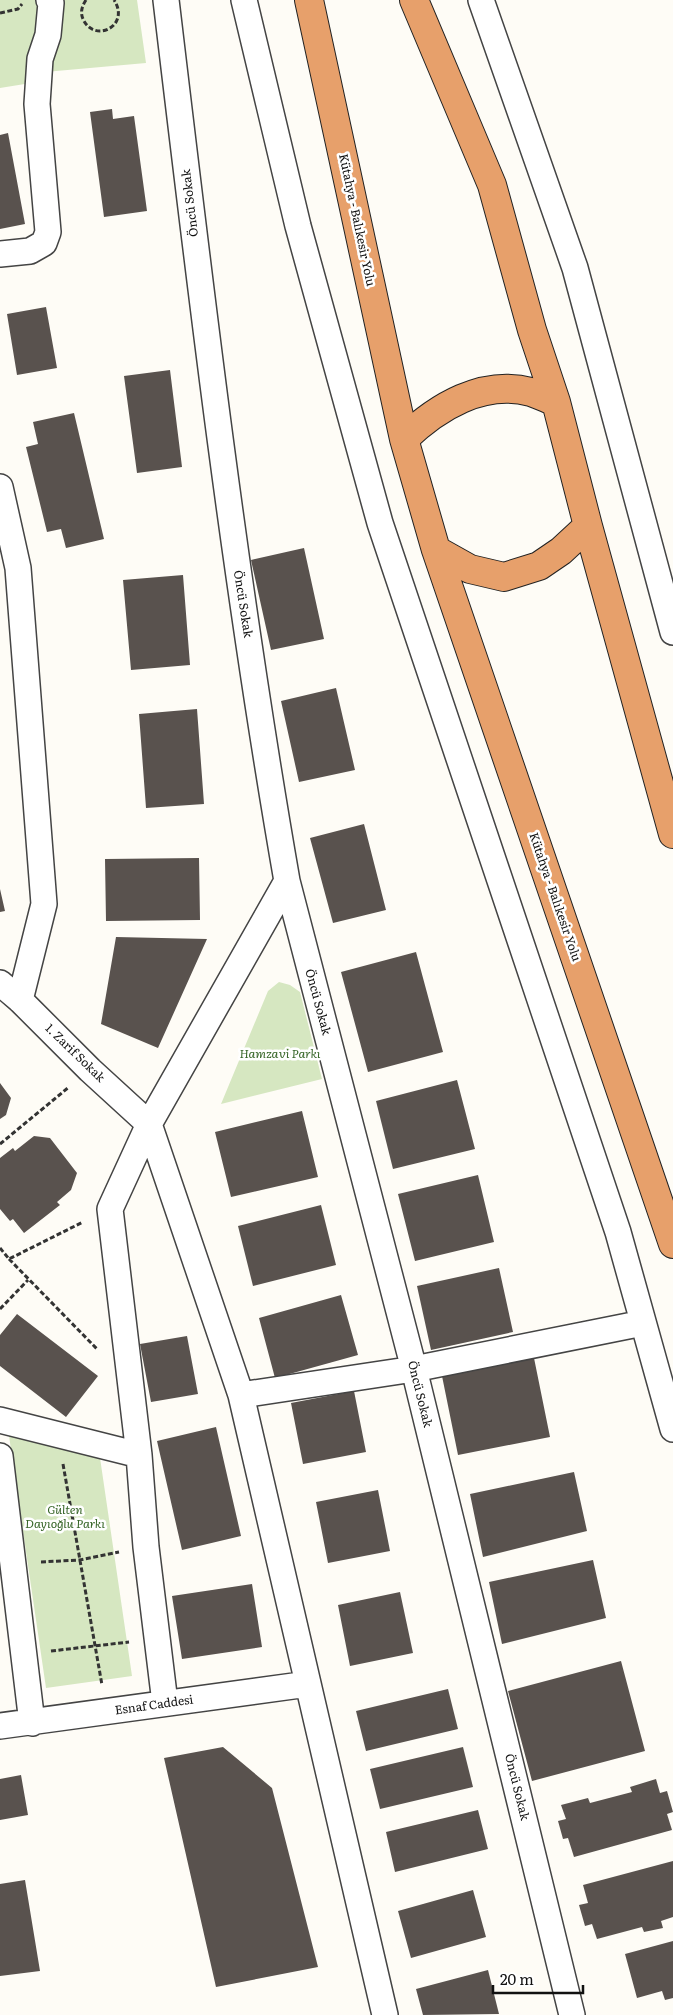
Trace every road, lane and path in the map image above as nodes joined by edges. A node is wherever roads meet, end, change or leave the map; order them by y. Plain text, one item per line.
1 (25, 0) edge
2 (49, 0) edge
3 (86, 0) edge
4 (114, 0) edge
5 (166, 0) edge
6 (244, 0) edge
7 (309, 0) edge
8 (414, 0) edge
9 (481, 0) edge
10 (0, 13) edge
11 (0, 254) edge
12 (556, 402) junction
13 (404, 439) junction
14 (0, 487) edge
15 (588, 526) junction
16 (436, 550) junction
17 (673, 632) edge
18 (673, 834) edge
19 (287, 881) junction
20 (0, 983) edge
21 (20, 1000) junction
22 (90, 1070) junction
23 (149, 1124) junction
24 (0, 1144) edge
25 (110, 1209) junction
26 (673, 1244) edge
27 (0, 1248) edge
28 (10, 1259) junction
29 (28, 1280) junction
30 (0, 1309) edge
31 (643, 1323) junction
32 (100, 1351) dead end
33 (414, 1369) junction
34 (241, 1395) junction
35 (0, 1420) edge
36 (673, 1429) edge
37 (139, 1455) junction
38 (0, 1456) edge
39 (55, 1461) dead end
40 (146, 1547) junction
41 (80, 1560) junction
42 (34, 1563) dead end
43 (157, 1638) junction
44 (95, 1646) junction
45 (44, 1652) dead end
46 (308, 1684) junction
47 (165, 1703) junction
48 (108, 1711) junction
49 (32, 1723) junction
50 (0, 1726) edge
51 (385, 2015) edge
52 (572, 2015) edge

1 - 10 path
2 - 11 street
3 - 4 path
5 - 19 street, Öncü Sokak
6 - 31 street
7 - 13 highway, Kütahya - Balıkesir Yolu
8 - 12 highway
9 - 17 street
12 - 13 highway
12 - 15 highway
13 - 16 highway, Kütahya - Balıkesir Yolu
14 - 21 street
15 - 16 highway
15 - 18 highway
16 - 26 highway, Kütahya - Balıkesir Yolu
19 - 23 street
19 - 33 street, Öncü Sokak
20 - 21 street, 1. Zarif Sokak
21 - 22 street, 1. Zarif Sokak
22 - 23 street, 1. Zarif Sokak
22 - 24 path
23 - 25 street
23 - 34 street
25 - 28 path
25 - 37 street
27 - 28 path
28 - 29 path
29 - 30 path
29 - 32 path
31 - 33 street
31 - 36 street
33 - 34 street
33 - 52 street, Öncü Sokak
34 - 46 street
35 - 37 street
37 - 40 street
38 - 49 street
39 - 41 path
40 - 41 path
40 - 43 street
41 - 42 path
41 - 44 path
43 - 44 path
43 - 47 street
44 - 45 path
44 - 48 path
46 - 47 street, Esnaf Caddesi
46 - 51 street
47 - 48 street, Esnaf Caddesi
48 - 49 street, Esnaf Caddesi
49 - 50 street, Esnaf Caddesi

